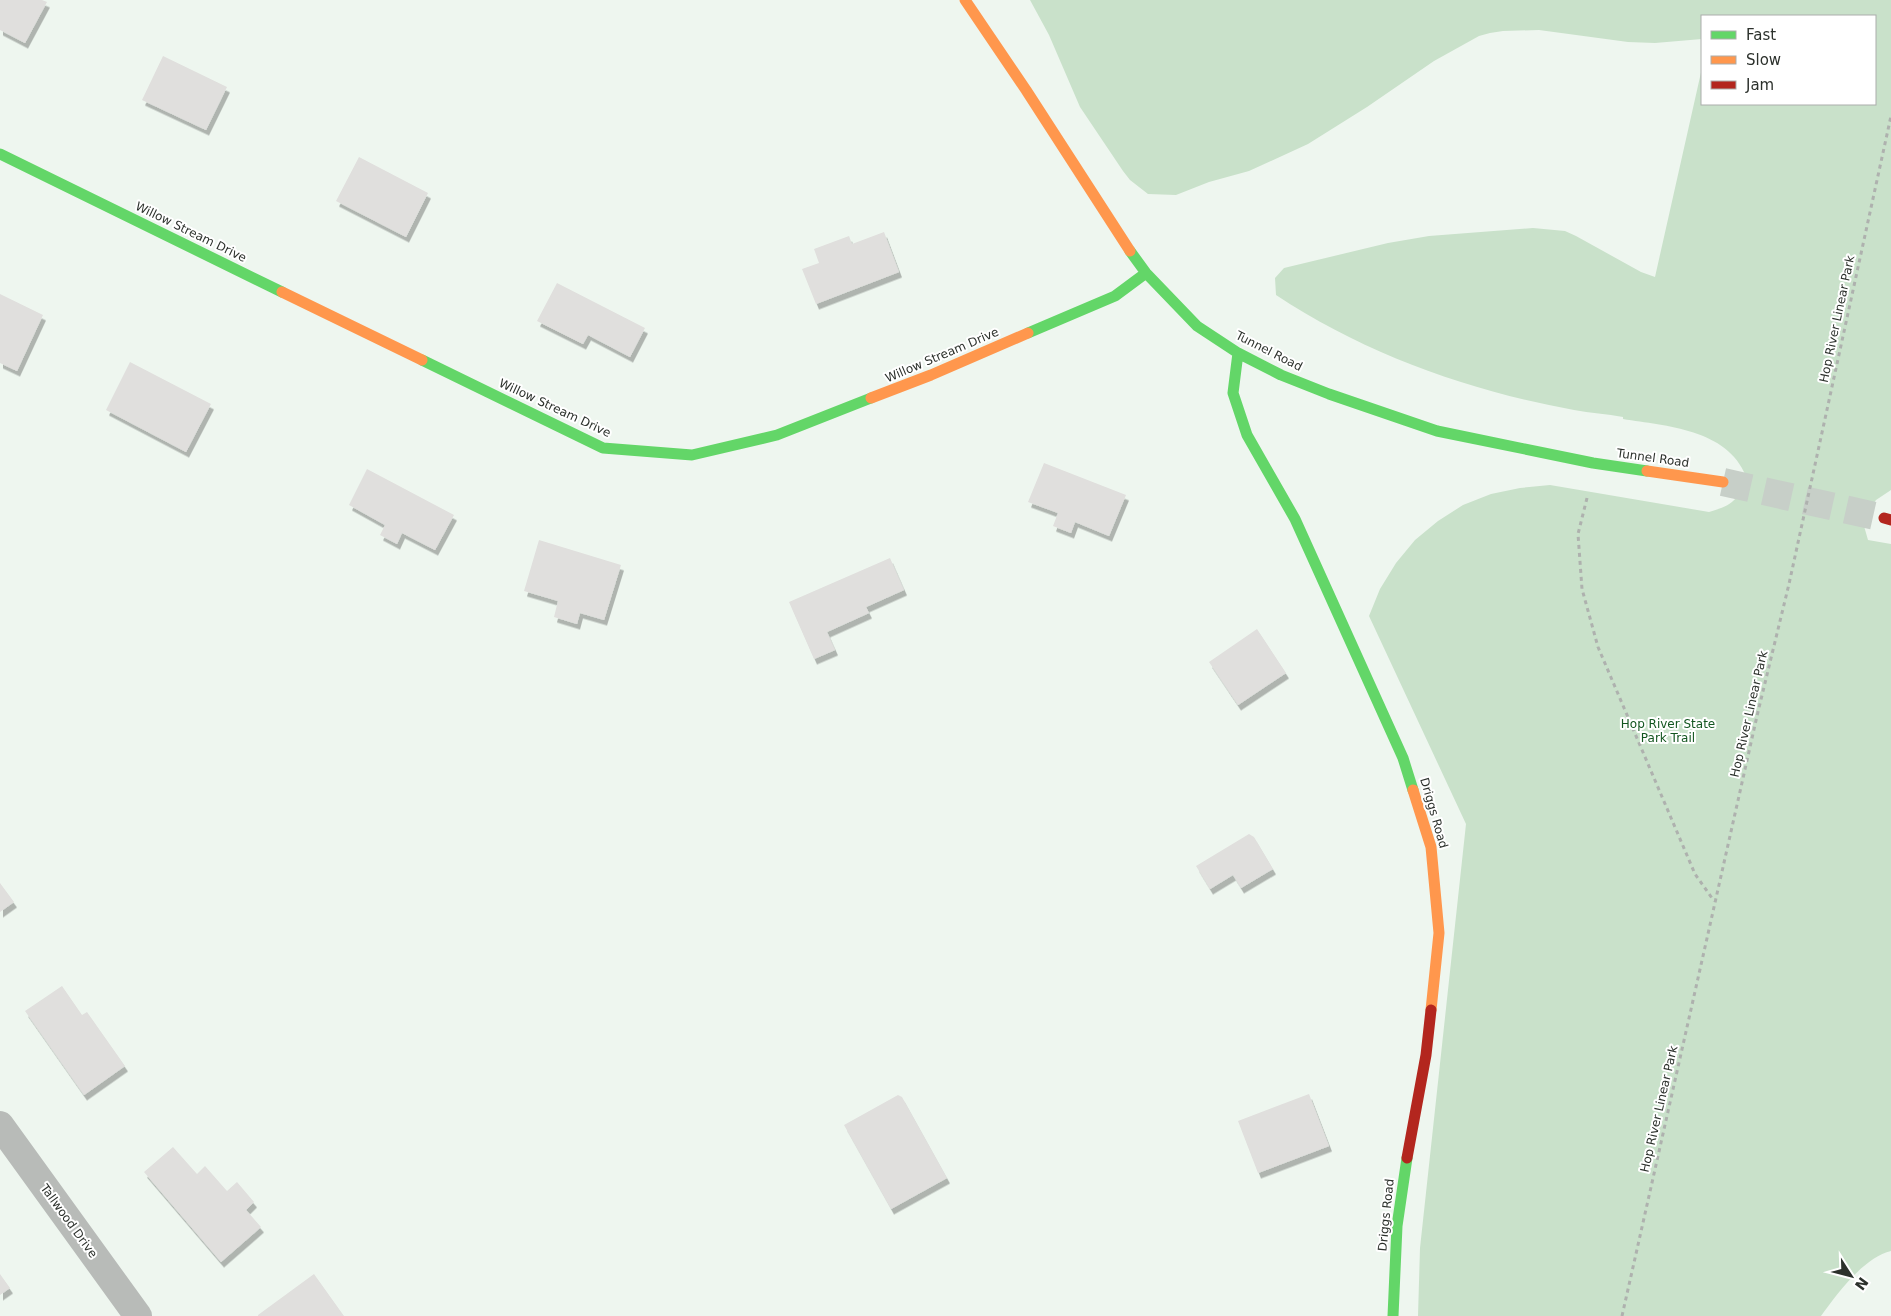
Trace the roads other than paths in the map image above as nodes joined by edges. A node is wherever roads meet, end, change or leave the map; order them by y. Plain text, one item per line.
1 (965, 0) edge
2 (0, 154) edge
3 (1146, 273) junction
4 (1238, 354) junction
5 (1723, 482) tunnel mouth
6 (0, 1125) edge
7 (138, 1316) edge
8 (1393, 1316) edge

1 - 3 street, Tunnel Road
2 - 3 street, Willow Stream Drive
3 - 4 street, Tunnel Road
4 - 5 street, Tunnel Road
4 - 8 street, Driggs Road
6 - 7 street, Tallwood Drive

